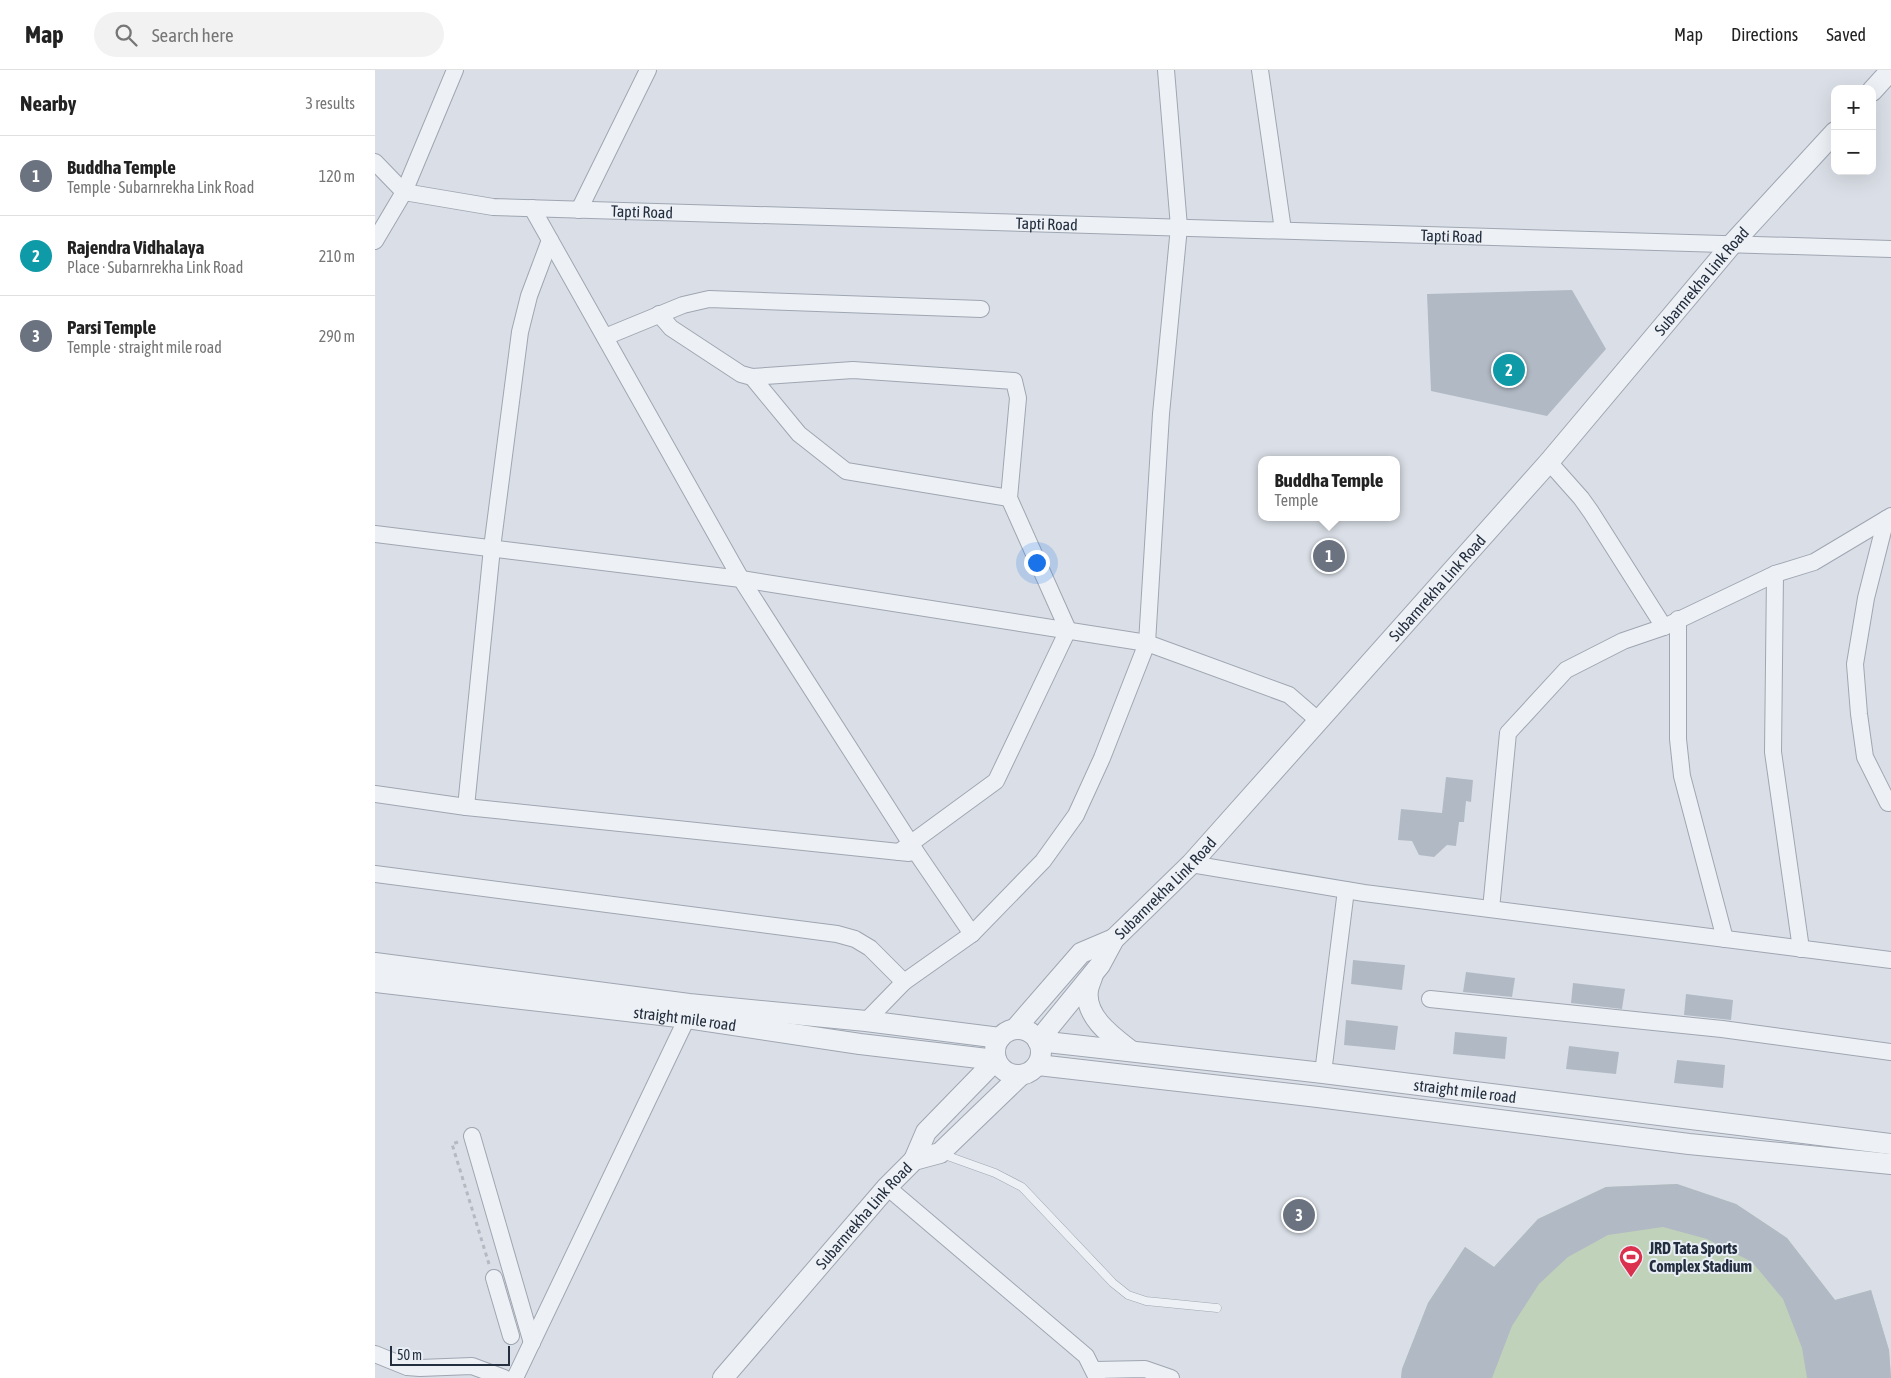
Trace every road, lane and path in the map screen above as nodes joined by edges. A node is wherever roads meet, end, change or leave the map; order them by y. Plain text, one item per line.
1 (455, 70) edge
2 (648, 70) edge
3 (1166, 70) edge
4 (1260, 70) edge
5 (1891, 70) edge
6 (1876, 87) edge
7 (1831, 136) edge
8 (375, 162) edge
9 (404, 192) junction
10 (532, 208) junction
11 (579, 210) junction
12 (1179, 226) junction
13 (1283, 230) junction
14 (551, 240) junction
15 (375, 241) edge
16 (1733, 244) junction
17 (1891, 249) edge
18 (981, 309) dead end
19 (659, 314) junction
20 (605, 337) junction
21 (752, 376) junction
22 (1549, 462) junction
23 (1009, 498) junction
24 (1888, 518) edge
25 (375, 534) edge
26 (492, 548) junction
27 (1775, 574) junction
28 (741, 579) junction
29 (1671, 623) junction
30 (1068, 630) junction
31 (1147, 642) junction
32 (1319, 721) junction
33 (375, 794) edge
34 (1888, 803) dead end
35 (466, 806) junction
36 (909, 850) junction
37 (1191, 864) junction
38 (375, 874) edge
39 (1346, 890) junction
40 (1491, 910) junction
41 (972, 934) junction
42 (1113, 939) junction
43 (1725, 939) junction
44 (1801, 949) junction
45 (1891, 960) edge
46 (375, 963) edge
47 (1094, 972) junction
48 (375, 982) edge
49 (904, 982) junction
50 (1430, 999) dead end
51 (687, 1018) junction
52 (866, 1021) junction
53 (1008, 1034) junction
54 (1038, 1041) junction
55 (1131, 1051) junction
56 (1891, 1052) edge
57 (996, 1060) junction
58 (1029, 1070) junction
59 (1323, 1073) junction
60 (472, 1136) joint
61 (1891, 1144) edge
62 (940, 1153) junction
63 (914, 1160) junction
64 (1891, 1164) edge
65 (887, 1187) junction
66 (494, 1278) joint
67 (1217, 1308) dead end
68 (511, 1336) dead end
69 (532, 1343) junction
70 (375, 1354) edge
71 (1096, 1374) edge
72 (504, 1378) edge
73 (515, 1378) edge
74 (723, 1378) edge
75 (1171, 1378) edge

1 - 9 street
2 - 11 street
3 - 12 street
4 - 13 street
5 - 6 street
7 - 16 street, Subarnrekha Link Road
8 - 9 street
9 - 10 street, Tapti Road
9 - 15 street
10 - 11 street, Tapti Road
10 - 14 street
11 - 12 street, Tapti Road
12 - 13 street, Tapti Road
12 - 31 street
13 - 16 street, Tapti Road
14 - 20 street
14 - 26 street
16 - 17 street, Tapti Road
16 - 22 street, Subarnrekha Link Road
18 - 19 street
19 - 20 street
19 - 21 street
20 - 28 street
21 - 23 street
21 - 23 street
22 - 29 street
22 - 32 street, Subarnrekha Link Road
23 - 30 street
24 - 27 street
24 - 34 street
25 - 26 street
26 - 28 street
26 - 35 street
27 - 29 street
27 - 44 street
28 - 30 street
28 - 36 street
29 - 40 street
29 - 43 street
30 - 31 street
30 - 36 street
31 - 32 street
31 - 41 street
32 - 37 street, Subarnrekha Link Road
33 - 35 street
35 - 36 street
36 - 41 street
37 - 39 street
37 - 42 street, Subarnrekha Link Road
38 - 49 street
39 - 40 street
39 - 59 street
40 - 43 street
41 - 49 street
42 - 47 street, Subarnrekha Link Road
42 - 53 street
43 - 44 street
44 - 45 street
46 - 52 street, straight mile road
47 - 54 street, Subarnrekha Link Road
47 - 55 street
48 - 51 street, straight mile road
49 - 52 street
50 - 56 street
51 - 57 street, straight mile road
51 - 69 street
52 - 53 street, straight mile road
53 - 54 street, straight mile road
53 - 57 street
54 - 55 street, straight mile road
54 - 58 street
55 - 59 street, straight mile road
57 - 58 street, straight mile road
57 - 63 street
58 - 62 street, Subarnrekha Link Road
58 - 64 street, straight mile road
59 - 61 street, straight mile road
60 - 66 path
60 - 69 street
62 - 63 street, Subarnrekha Link Road
62 - 67 lane
63 - 65 street, Subarnrekha Link Road
65 - 71 street
65 - 74 street, Subarnrekha Link Road
66 - 68 street
69 - 73 street
70 - 72 street
71 - 75 street

